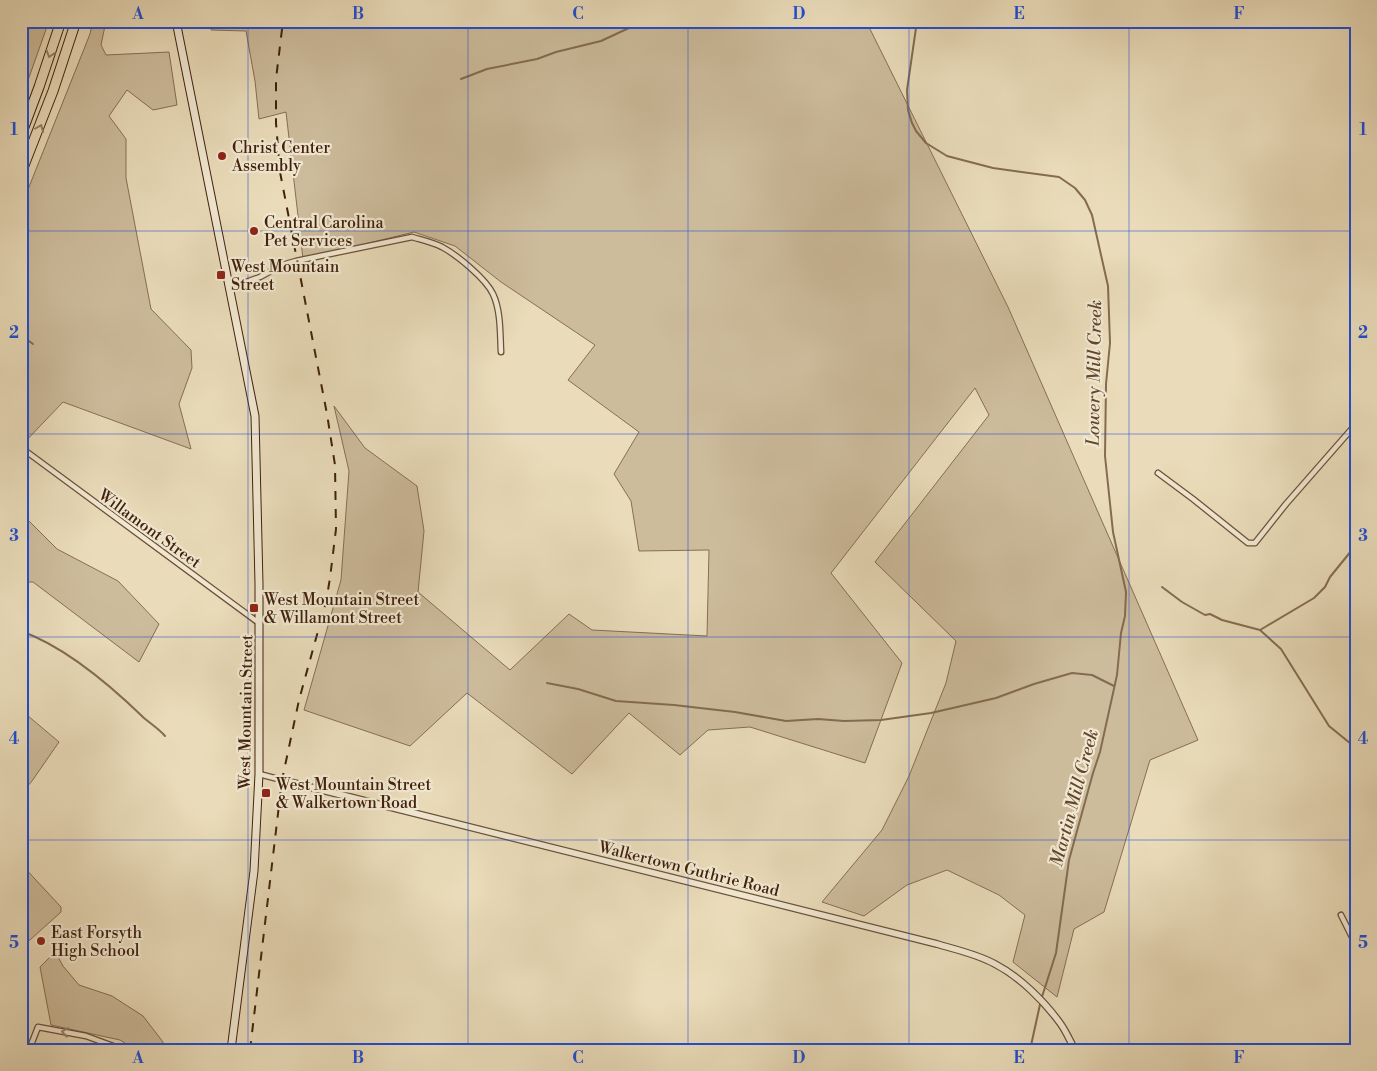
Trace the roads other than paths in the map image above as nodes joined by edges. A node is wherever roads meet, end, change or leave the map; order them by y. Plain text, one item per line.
1 (61, 21) edge
2 (76, 21) edge
3 (176, 21) edge
4 (21, 134) edge
5 (21, 173) edge
6 (229, 288) junction
7 (501, 352) dead end
8 (1356, 424) edge
9 (27, 452) dead end
10 (1158, 472) dead end
11 (260, 624) junction
12 (259, 774) junction
13 (282, 780) joint
14 (1341, 914) dead end
15 (1356, 945) edge
16 (28, 1050) edge
17 (124, 1050) edge
18 (231, 1050) edge
19 (1075, 1050) edge

1 -> 4 highway
5 -> 2 highway
3 - 6 main road, West Mountain Street
6 - 7 street
6 - 11 main road, West Mountain Street
8 - 10 street
9 - 11 street, Willamont Street
11 - 12 main road, West Mountain Street
12 - 13 street, Walkertown Guthrie Road
12 - 18 main road, West Mountain Street
13 - 19 street, Walkertown Guthrie Road
14 - 15 street
17 -> 16 street

